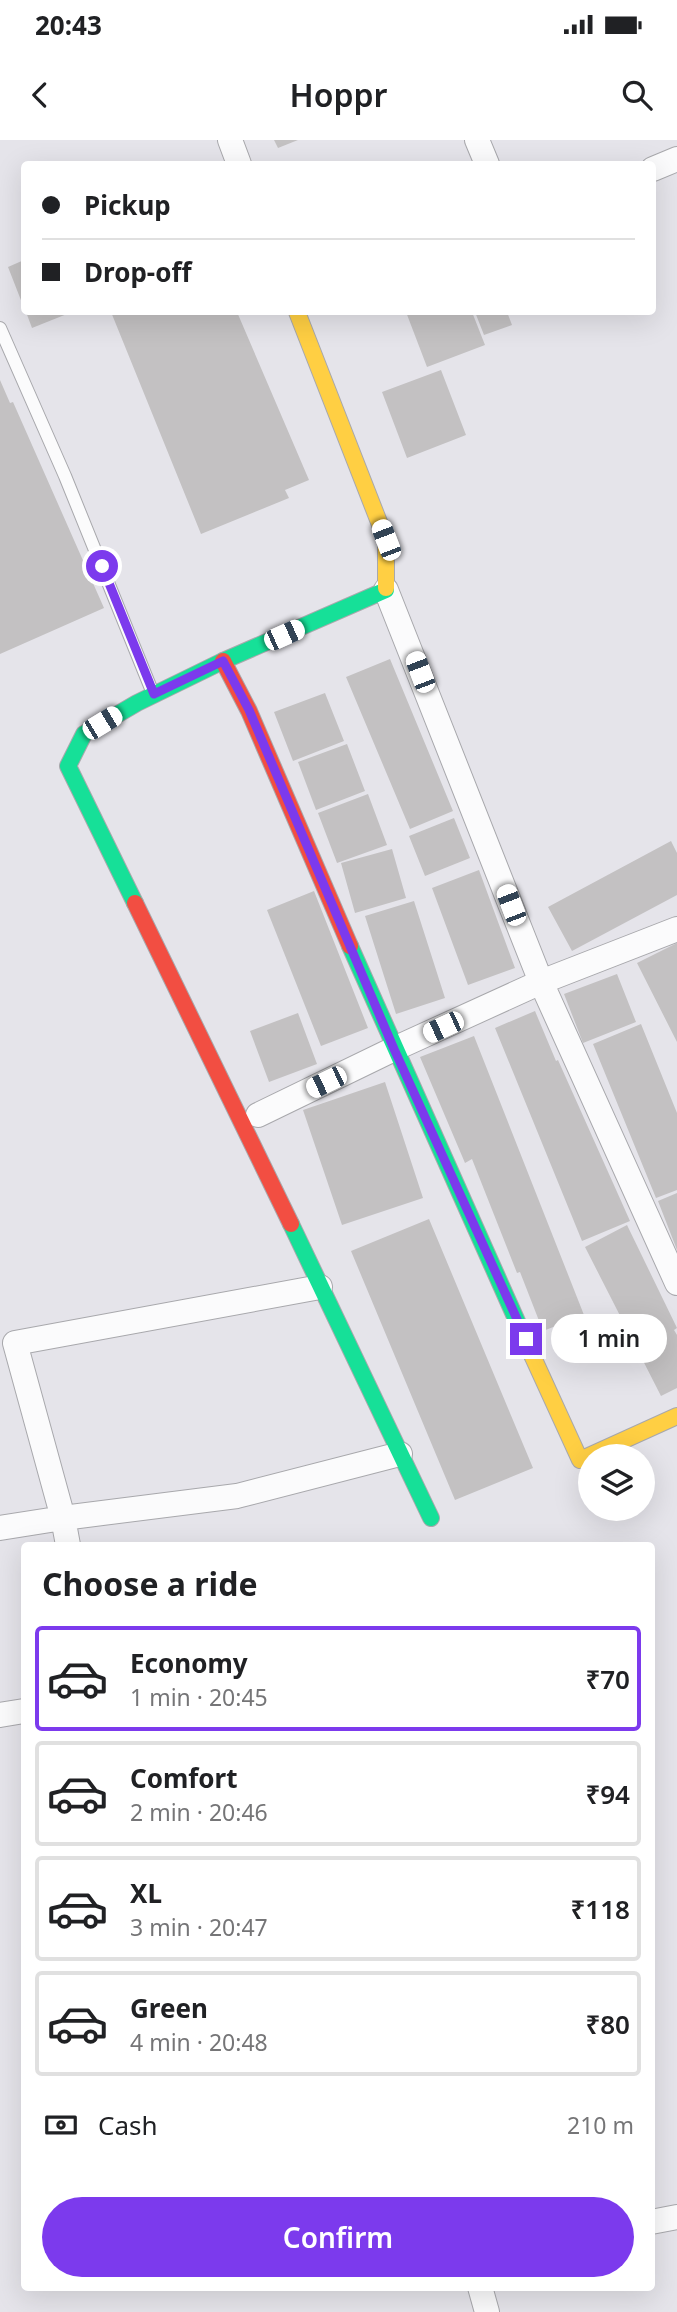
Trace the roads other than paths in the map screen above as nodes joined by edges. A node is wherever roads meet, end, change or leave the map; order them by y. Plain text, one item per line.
1 (230, 140) edge
2 (477, 140) edge
3 (677, 159) edge
4 (238, 161) edge
5 (486, 161) edge
6 (656, 168) edge
7 (298, 315) edge
8 (0, 328) edge
9 (386, 590) junction
10 (223, 661) junction
11 (154, 694) junction
12 (677, 929) edge
13 (541, 982) junction
14 (394, 1049) junction
15 (258, 1115) dead end
16 (677, 1283) edge
17 (320, 1287) junction
18 (8, 1345) edge
19 (677, 1416) edge
20 (400, 1454) junction
21 (63, 1518) junction
22 (430, 1518) dead end
23 (0, 1528) edge
24 (67, 1542) edge
25 (21, 1712) edge
26 (0, 1715) edge
27 (677, 2217) edge
28 (655, 2221) edge
29 (481, 2291) edge
30 (487, 2312) edge

1 - 4 street
2 - 5 street
3 - 6 street
7 - 9 street
8 - 11 lane
9 - 10 street
9 - 13 street
10 - 11 street
10 - 14 street
11 - 17 street
12 - 13 street
13 - 14 street
13 - 16 street
14 - 15 street
14 - 19 street
17 - 18 street
17 - 20 street
18 - 21 street
20 - 21 street
20 - 22 street
21 - 23 street
21 - 24 street
25 - 26 street
27 - 28 street
29 - 30 street

